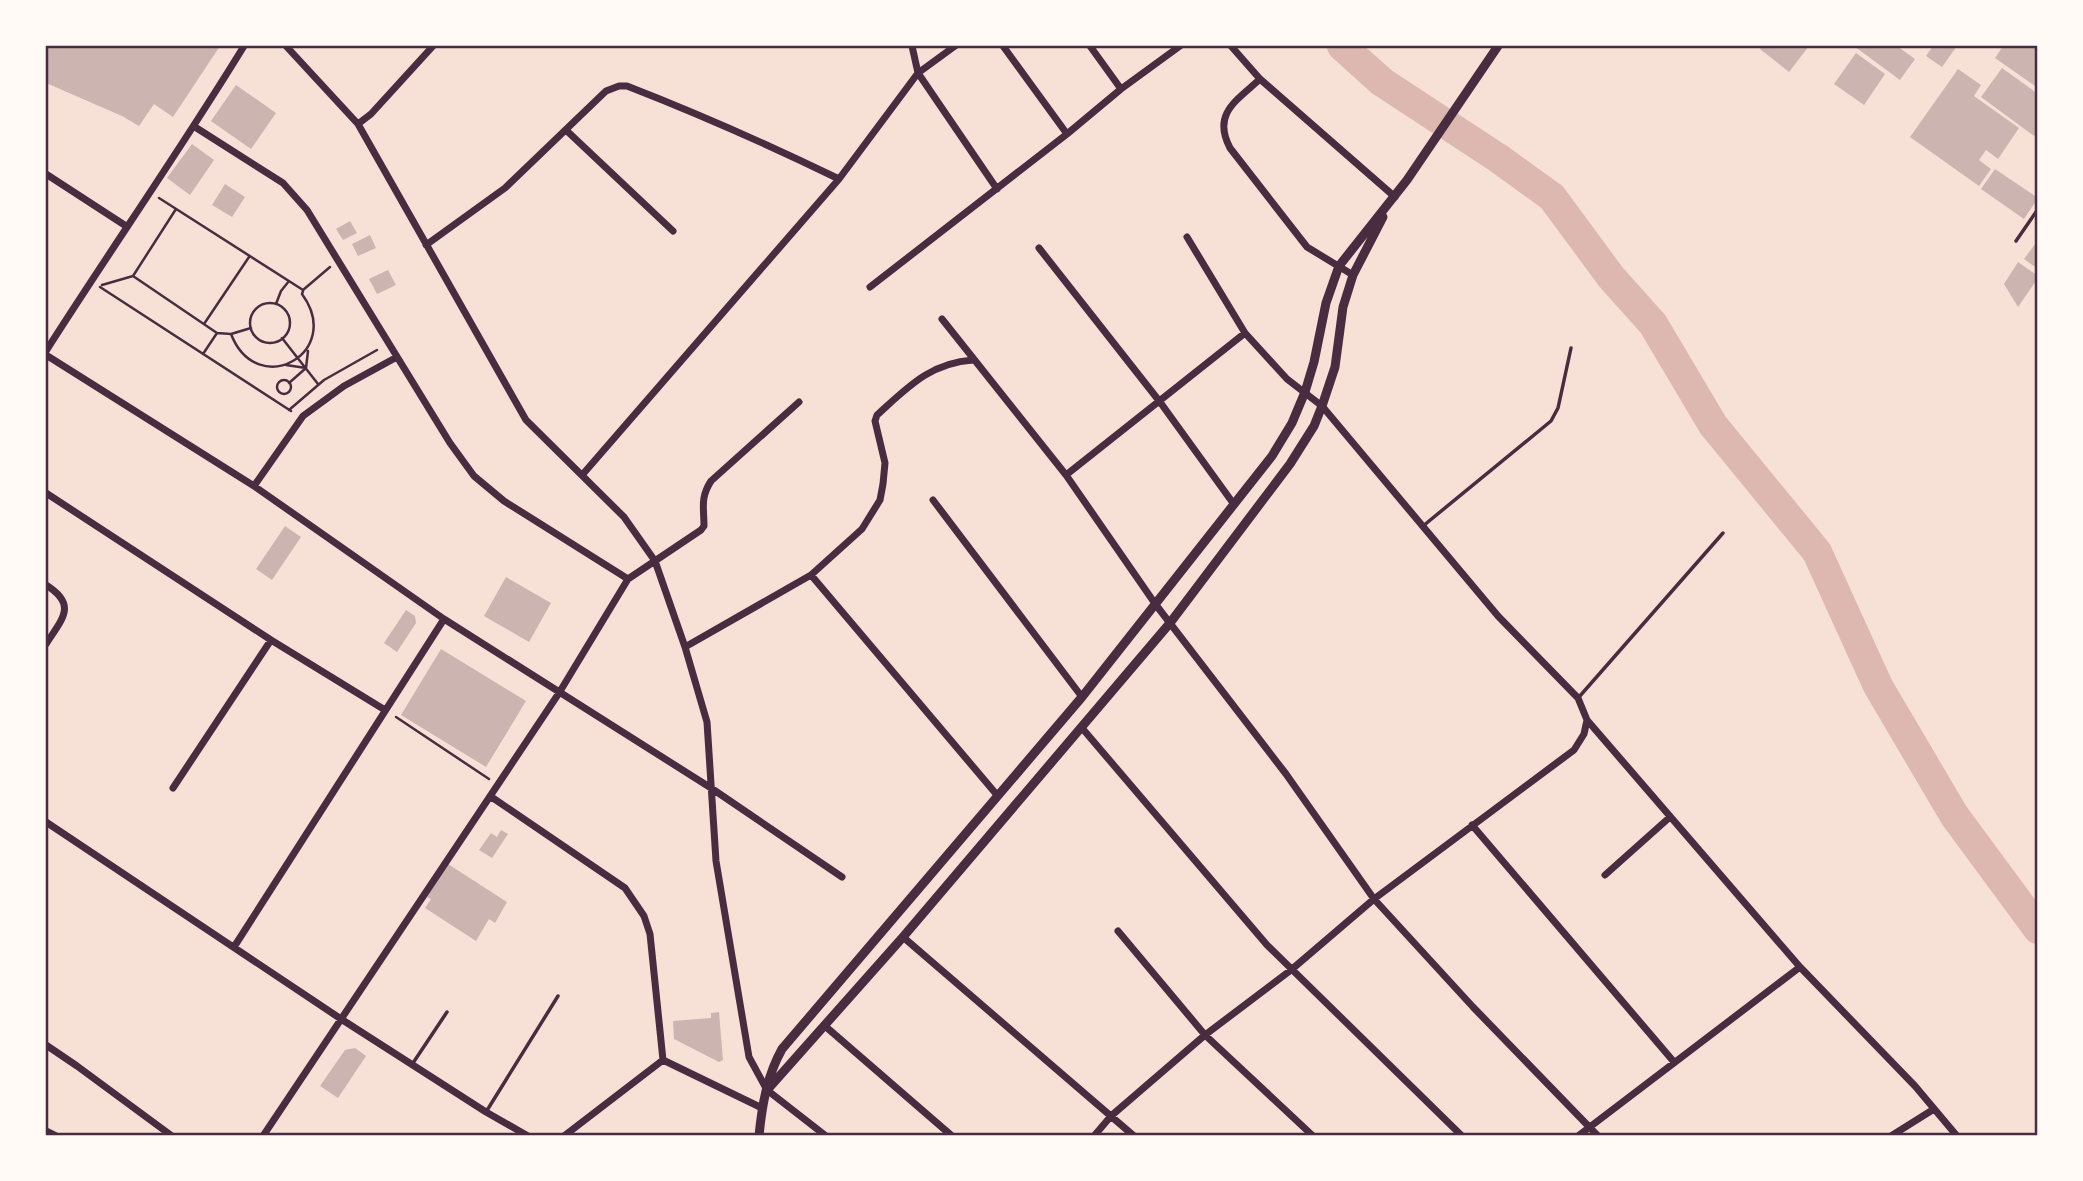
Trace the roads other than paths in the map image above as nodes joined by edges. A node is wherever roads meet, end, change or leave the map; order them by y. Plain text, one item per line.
1 (244, 46) edge
2 (286, 46) edge
3 (433, 46) edge
4 (912, 46) edge
5 (955, 46) edge
6 (1003, 46) edge
7 (1090, 46) edge
8 (1180, 46) edge
9 (1231, 46) edge
10 (1498, 46) edge
11 (918, 73) junction
12 (1260, 79) junction
13 (1121, 89) junction
14 (358, 124) junction
15 (195, 127) junction
16 (567, 131) junction
17 (1067, 134) junction
18 (46, 174) edge
19 (839, 178) junction
20 (997, 189) junction
21 (1395, 197) junction
22 (2038, 209) edge
23 (126, 226) junction
24 (673, 231) dead end
25 (1187, 237) dead end
26 (2015, 241) dead end
27 (426, 245) junction
28 (1039, 248) dead end
29 (1339, 265) junction
30 (1353, 275) junction
31 (870, 287) dead end
32 (942, 319) dead end
33 (1245, 333) junction
34 (1571, 348) dead end
35 (46, 353) edge
36 (397, 357) junction
37 (972, 360) junction
38 (1305, 392) junction
39 (799, 402) dead end
40 (1160, 402) junction
41 (1322, 406) junction
42 (583, 474) junction
43 (1066, 475) junction
44 (254, 486) junction
45 (46, 493) edge
46 (933, 500) dead end
47 (1233, 503) junction
48 (1423, 526) junction
49 (1723, 533) dead end
50 (655, 561) junction
51 (811, 575) junction
52 (628, 579) junction
53 (46, 585) edge
54 (1156, 605) junction
55 (444, 619) junction
56 (1170, 623) junction
57 (271, 640) junction
58 (46, 644) edge
59 (685, 647) junction
60 (559, 693) junction
61 (1082, 697) junction
62 (1578, 698) junction
63 (385, 710) junction
64 (1587, 720) junction
65 (1082, 728) junction
66 (173, 788) dead end
67 (711, 788) junction
68 (997, 795) junction
69 (490, 796) junction
70 (1671, 817) junction
71 (46, 822) edge
72 (1472, 825) junction
73 (1605, 875) dead end
74 (842, 877) dead end
75 (1374, 899) junction
76 (1118, 931) dead end
77 (904, 937) junction
78 (234, 947) junction
79 (1800, 967) junction
80 (1291, 970) junction
81 (558, 996) dead end
82 (447, 1012) dead end
83 (341, 1019) junction
84 (825, 1026) junction
85 (1205, 1035) junction
86 (46, 1045) edge
87 (663, 1060) junction
88 (1674, 1062) junction
89 (412, 1064) junction
90 (767, 1090) junction
91 (762, 1108) junction
92 (1934, 1109) junction
93 (486, 1112) junction
94 (1111, 1116) junction
95 (1590, 1127) junction
96 (46, 1131) edge
97 (56, 1136) edge
98 (172, 1136) edge
99 (263, 1136) edge
100 (528, 1136) edge
101 (564, 1136) edge
102 (759, 1136) edge
103 (826, 1136) edge
104 (952, 1136) edge
105 (1094, 1136) edge
106 (1133, 1136) edge
107 (1313, 1136) edge
108 (1462, 1136) edge
109 (1578, 1136) edge
110 (1598, 1136) edge
111 (1891, 1136) edge
112 (1957, 1136) edge

1 - 15 street
2 - 14 street
3 - 14 street
4 - 11 street
5 - 11 street
6 - 17 street
7 - 13 street
8 - 13 street
9 - 12 street
10 - 21 street
11 - 19 street
11 - 20 street
12 - 21 street
12 - 29 street
13 - 17 street
14 - 27 street
15 - 23 street
15 - 36 street
16 - 19 street
16 - 24 street
16 - 27 street
17 - 20 street
18 - 23 street
19 - 42 street
20 - 31 street
21 - 29 street
21 - 30 street
22 - 26 lane
23 - 35 street
25 - 33 street
27 - 42 street
28 - 40 street
29 - 30 street
29 - 38 street
30 - 41 street
32 - 37 street
33 - 38 street
33 - 40 street
34 - 48 lane
35 - 44 street
36 - 44 street
36 - 52 street
37 - 43 street
37 - 51 street
38 - 41 street
38 - 47 street
39 - 50 street
40 - 43 street
40 - 47 street
41 - 48 street
41 - 56 street
42 - 50 street
43 - 54 street
44 - 55 street
45 - 57 street
46 - 61 street
47 - 54 street
48 - 62 street
49 - 62 lane
50 - 52 street
50 - 59 street
51 - 59 street
51 - 68 street
52 - 60 street
53 - 58 street
54 - 56 street
54 - 61 street
55 - 60 street
55 - 63 street
56 - 65 street
56 - 75 street
57 - 63 street
57 - 66 street
59 - 67 street
60 - 67 street
60 - 69 street
61 - 68 street
62 - 64 street
63 - 78 street
64 - 70 street
64 - 72 street
65 - 77 street
65 - 80 street
67 - 74 street
67 - 90 street
68 - 90 street
69 - 83 street
69 - 87 street
70 - 73 street
70 - 79 street
71 - 78 street
72 - 75 street
72 - 88 street
75 - 80 street
75 - 95 street
76 - 85 street
77 - 84 street
77 - 94 street
78 - 83 street
79 - 88 street
79 - 92 street
80 - 85 street
80 - 108 street
81 - 93 lane
82 - 89 lane
83 - 89 street
83 - 99 street
84 - 90 street
84 - 104 street
85 - 94 street
85 - 107 street
86 - 98 street
87 - 91 street
87 - 101 street
88 - 95 street
89 - 93 street
90 - 91 street
90 - 103 street
91 - 102 street
92 - 111 street
92 - 112 street
93 - 100 street
94 - 105 street
94 - 106 street
95 - 109 street
95 - 110 street
96 - 97 street

